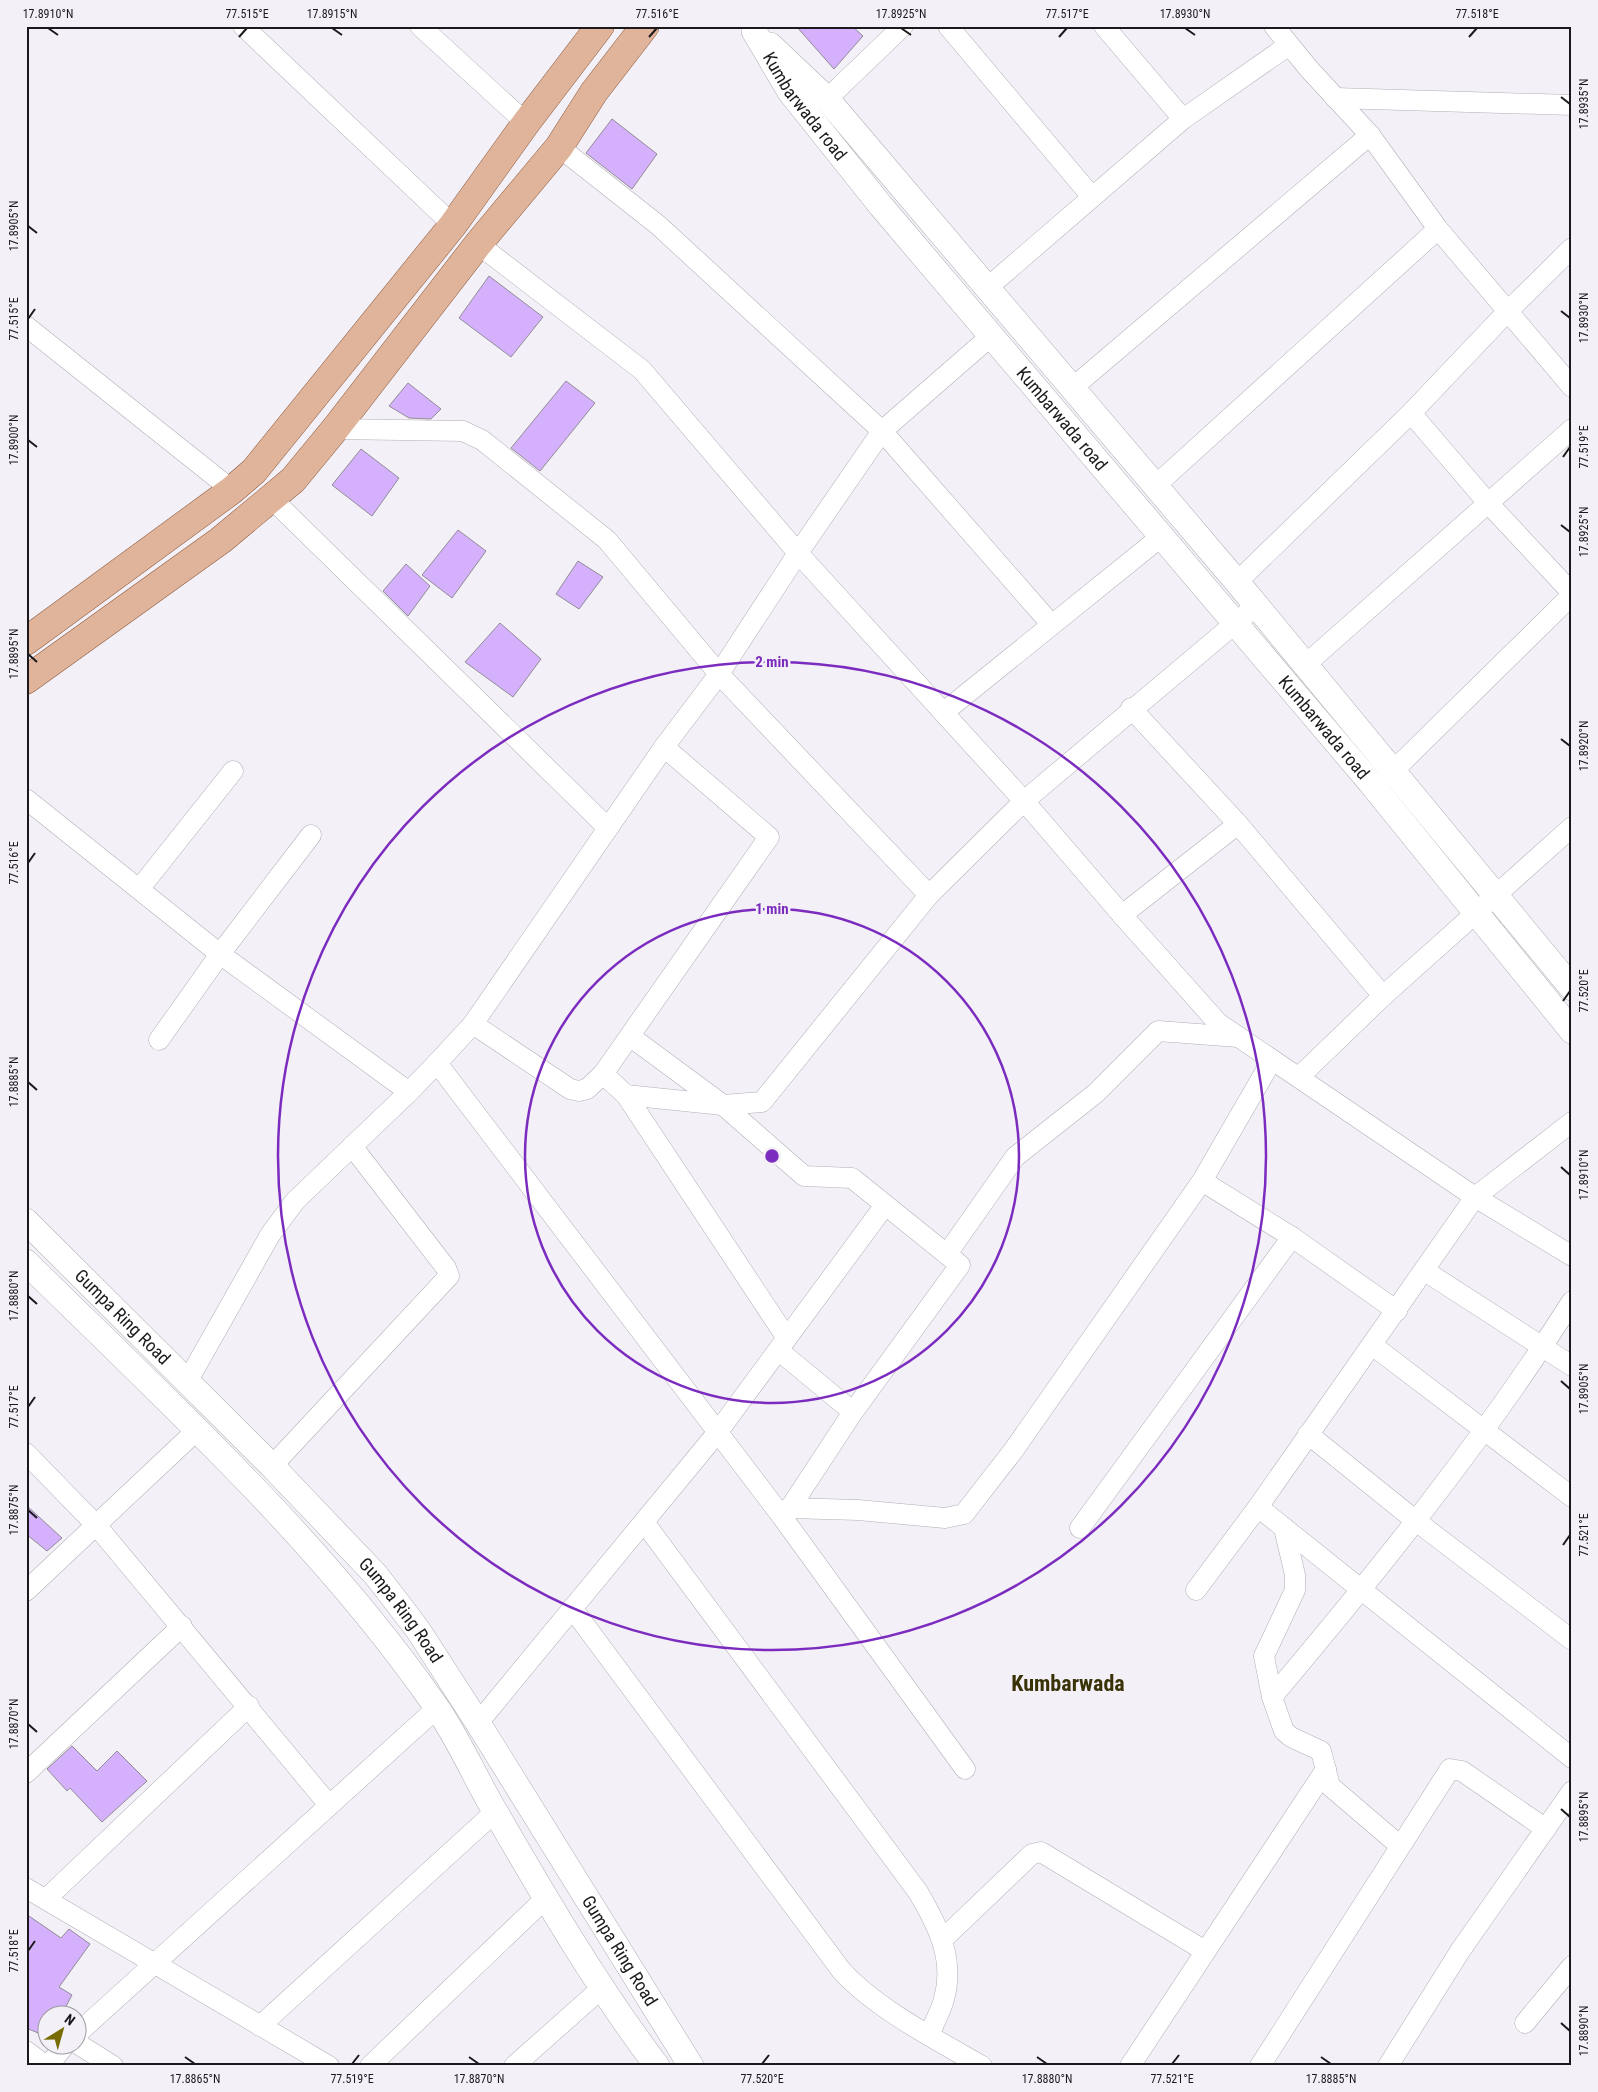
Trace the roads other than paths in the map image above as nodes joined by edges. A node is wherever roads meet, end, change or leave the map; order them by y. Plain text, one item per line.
1 (244, 26) edge
2 (420, 26) edge
3 (600, 26) edge
4 (645, 26) edge
5 (902, 26) edge
6 (948, 26) edge
7 (1104, 26) edge
8 (1274, 26) edge
9 (752, 29) edge
10 (1289, 45) junction
11 (1335, 98) junction
12 (827, 99) junction
13 (1572, 105) edge
14 (1183, 119) junction
15 (526, 123) junction
16 (1370, 135) junction
17 (559, 147) junction
18 (1092, 197) junction
19 (453, 225) junction
20 (1438, 229) junction
21 (478, 244) junction
22 (1572, 248) edge
23 (987, 288) junction
24 (1508, 311) junction
25 (27, 329) edge
26 (991, 336) junction
27 (1572, 387) edge
28 (1071, 389) junction
29 (1411, 414) junction
30 (335, 429) junction
31 (1572, 429) edge
32 (882, 431) junction
33 (1155, 486) junction
34 (232, 490) junction
35 (272, 499) junction
36 (1488, 503) junction
37 (1162, 536) junction
38 (798, 553) junction
39 (1237, 582) junction
40 (1572, 594) edge
41 (1257, 605) junction
42 (1051, 624) junction
43 (1235, 624) junction
44 (26, 641) edge
45 (1305, 665) junction
46 (719, 674) junction
47 (26, 680) edge
48 (1131, 708) junction
49 (944, 712) junction
50 (664, 747) junction
51 (1394, 770) junction
52 (233, 771) dead end
53 (26, 799) edge
54 (1024, 800) junction
55 (1238, 824) junction
56 (1572, 827) edge
57 (608, 828) junction
58 (311, 835) dead end
59 (140, 888) junction
60 (929, 895) junction
61 (1496, 895) junction
62 (1476, 913) junction
63 (1122, 915) junction
64 (220, 954) junction
65 (1569, 979) edge
66 (1383, 996) junction
67 (473, 1024) junction
68 (1572, 1031) edge
69 (632, 1037) junction
70 (1240, 1038) junction
71 (159, 1040) dead end
72 (1272, 1060) junction
73 (437, 1063) junction
74 (604, 1074) junction
75 (1298, 1078) junction
76 (409, 1092) junction
77 (626, 1095) junction
78 (723, 1105) junction
79 (1572, 1122) edge
80 (352, 1146) junction
81 (1202, 1181) junction
82 (1475, 1198) junction
83 (885, 1205) junction
84 (26, 1221) edge
85 (1292, 1237) junction
86 (947, 1254) junction
87 (1572, 1256) edge
88 (26, 1262) edge
89 (1425, 1270) junction
90 (1572, 1301) edge
91 (1397, 1311) junction
92 (782, 1343) junction
93 (1372, 1345) junction
94 (1543, 1346) junction
95 (1572, 1366) edge
96 (186, 1382) junction
97 (853, 1412) junction
98 (196, 1430) junction
99 (1485, 1430) junction
100 (718, 1433) junction
101 (1308, 1434) junction
102 (26, 1453) edge
103 (272, 1466) junction
104 (1572, 1497) edge
105 (1258, 1507) junction
106 (786, 1513) junction
107 (1416, 1521) junction
108 (644, 1522) junction
109 (96, 1525) junction
110 (1080, 1528) dead end
111 (1284, 1528) junction
112 (1196, 1590) dead end
113 (26, 1591) edge
114 (1362, 1591) junction
115 (572, 1608) junction
116 (182, 1626) junction
117 (1572, 1640) edge
118 (1272, 1697) junction
119 (249, 1706) junction
120 (437, 1708) junction
121 (478, 1723) junction
122 (1572, 1758) edge
123 (30, 1765) edge
124 (1326, 1769) junction
125 (965, 1770) dead end
126 (1572, 1791) edge
127 (329, 1805) junction
128 (495, 1812) junction
129 (1546, 1829) junction
130 (1399, 1845) junction
131 (26, 1888) edge
132 (547, 1896) junction
133 (46, 1899) junction
134 (943, 1939) junction
135 (1205, 1951) junction
136 (154, 1963) junction
137 (1572, 1966) edge
138 (603, 1987) junction
139 (1525, 2023) dead end
140 (88, 2024) edge
141 (260, 2026) junction
142 (929, 2035) junction
143 (88, 2050) edge
144 (26, 2051) edge
145 (57, 2054) edge
146 (958, 2060) edge
147 (47, 2066) edge
148 (113, 2066) edge
149 (329, 2066) edge
150 (370, 2066) edge
151 (514, 2066) edge
152 (657, 2066) edge
153 (691, 2066) edge
154 (982, 2066) edge
155 (1130, 2066) edge
156 (1260, 2066) edge
157 (1388, 2066) edge

1 - 19 street
2 - 15 street
3 - 15 main road
4 - 17 main road
5 - 12 street
6 - 18 street
7 - 14 street
8 - 10 street
9 - 12 street, Kumbarwada road
9 - 26 street, Kumbarwada road
10 - 11 street
10 - 14 street
11 - 13 street
11 - 16 street
12 - 23 street, Kumbarwada road
14 - 18 street
15 - 19 main road
16 - 20 street
16 - 28 street
17 - 21 main road
17 - 32 street
18 - 23 street
19 - 34 main road
20 - 24 street
20 - 33 street
21 - 30 main road
21 - 38 street
22 - 24 street
23 - 28 street, Kumbarwada road
24 - 27 street
24 - 29 street
25 - 34 street
26 - 32 street
26 - 37 street, Kumbarwada road
28 - 33 street, Kumbarwada road
29 - 36 street
29 - 39 street
30 - 35 main road
30 - 46 street
31 - 36 street
32 - 38 street
32 - 42 street
33 - 39 street, Kumbarwada road
34 - 44 main road
35 - 47 main road
35 - 57 street
36 - 40 street
36 - 45 street
37 - 42 street
37 - 43 street, Kumbarwada road
38 - 46 street
38 - 49 street
39 - 41 street, Kumbarwada road
40 - 51 street
41 - 43 street
41 - 45 street, Kumbarwada road
42 - 49 street
43 - 48 street
43 - 62 street, Kumbarwada road
45 - 51 street, Kumbarwada road
46 - 50 street
46 - 60 street
48 - 54 street
48 - 55 street
49 - 54 street
50 - 57 street
50 - 69 street
51 - 61 street, Kumbarwada road
52 - 59 street
53 - 59 street
54 - 60 street
54 - 63 street
55 - 63 street
55 - 66 street
56 - 61 street
57 - 67 street
58 - 64 street
59 - 64 street
60 - 78 street
61 - 62 street
61 - 65 street, Kumbarwada road
62 - 66 street
62 - 68 street, Kumbarwada road
63 - 70 street
64 - 71 street
64 - 76 street
66 - 75 street
67 - 73 street
67 - 74 street
69 - 74 street
69 - 78 street
70 - 72 street
70 - 86 street
72 - 75 street
72 - 81 street
73 - 76 street
73 - 100 street
74 - 77 street
75 - 82 street
76 - 80 street
77 - 78 street
77 - 92 street
78 - 83 street
79 - 82 street
80 - 96 street
80 - 103 street
81 - 85 street
81 - 106 street
82 - 87 street
82 - 89 street
83 - 86 street
83 - 92 street
84 - 96 street, Gumpa Ring Road
85 - 91 street
85 - 110 street
86 - 97 street
88 - 98 street, Gumpa Ring Road
89 - 91 street
89 - 94 street
90 - 94 street
91 - 93 street
92 - 97 street
92 - 100 street
93 - 99 street
93 - 101 street
94 - 95 street
94 - 99 street
96 - 103 street, Gumpa Ring Road
97 - 106 street
98 - 109 street
98 - 120 street, Gumpa Ring Road
99 - 104 street
99 - 107 street
100 - 106 street
100 - 108 street
101 - 105 street
101 - 107 street
102 - 109 street
103 - 121 street, Gumpa Ring Road
105 - 111 street
105 - 112 street
106 - 125 street
107 - 114 street
107 - 117 street
108 - 115 street
108 - 134 street
109 - 113 street
109 - 116 street
111 - 114 street
111 - 118 street
114 - 118 street
114 - 122 street
115 - 121 street
115 - 142 street
116 - 119 street
116 - 123 street
118 - 124 street
119 - 127 street
119 - 133 street
120 - 127 street
120 - 128 street, Gumpa Ring Road
121 - 153 street, Gumpa Ring Road
124 - 130 street
124 - 135 street
126 - 129 street
127 - 136 street
128 - 132 street, Gumpa Ring Road
128 - 141 street
129 - 130 street
129 - 157 street
130 - 156 street
131 - 133 street
132 - 138 street, Gumpa Ring Road
132 - 150 street
133 - 136 street
134 - 135 street
134 - 142 street
135 - 155 street
136 - 140 street
136 - 141 street
137 - 139 street
138 - 151 street
138 - 152 street, Gumpa Ring Road
141 - 149 street
142 - 146 street
143 - 148 street
144 - 147 street
145 - 147 street
146 - 154 street

